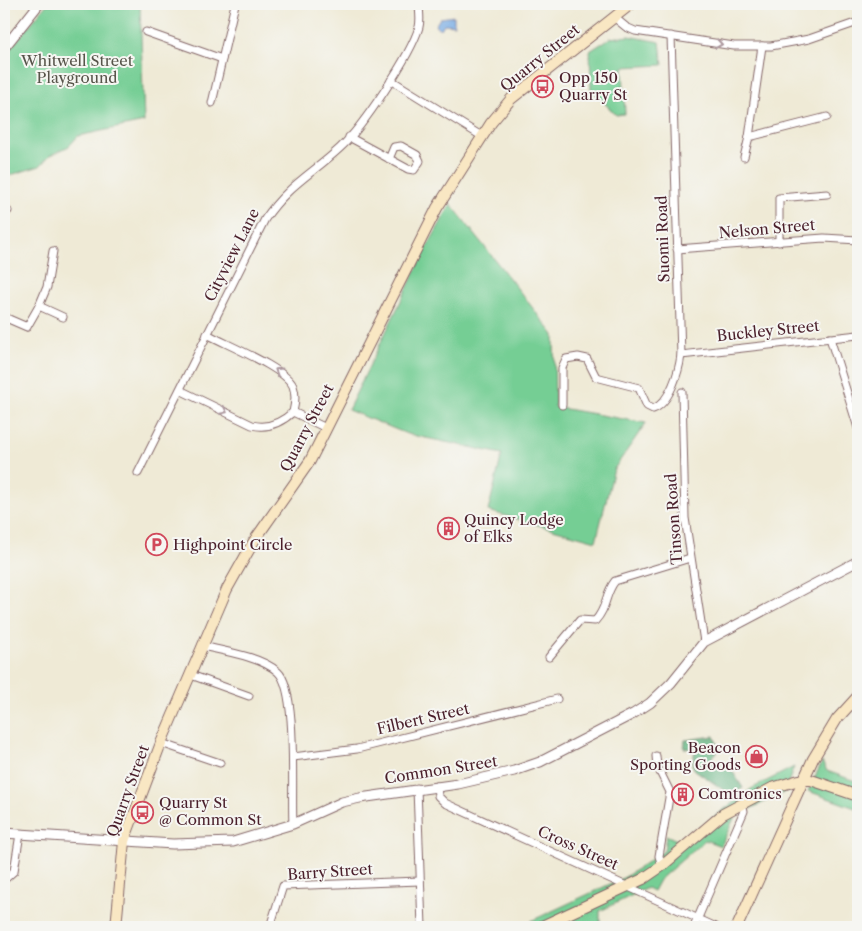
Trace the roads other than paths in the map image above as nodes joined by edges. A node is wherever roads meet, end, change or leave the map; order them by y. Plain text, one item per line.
1 (39, 4) edge
2 (235, 4) edge
3 (418, 4) edge
4 (631, 4) edge
5 (615, 18) junction
6 (858, 22) edge
7 (146, 32) dead end
8 (671, 36) junction
9 (762, 46) junction
10 (4, 48) edge
11 (222, 58) junction
12 (391, 80) junction
13 (212, 103) dead end
14 (827, 117) dead end
15 (483, 137) junction
16 (749, 137) junction
17 (349, 138) junction
18 (744, 156) dead end
19 (389, 159) dead end
20 (827, 194) dead end
21 (858, 240) edge
22 (779, 242) junction
23 (677, 249) junction
24 (53, 251) dead end
25 (39, 306) junction
26 (4, 317) edge
27 (63, 317) dead end
28 (207, 334) junction
29 (858, 335) edge
30 (830, 338) junction
31 (681, 355) junction
32 (180, 390) junction
33 (682, 392) dead end
34 (562, 405) dead end
35 (293, 412) junction
36 (326, 428) junction
37 (858, 428) edge
38 (138, 473) dead end
39 (690, 558) junction
40 (858, 561) edge
41 (704, 642) junction
42 (202, 646) junction
43 (549, 657) dead end
44 (190, 675) junction
45 (249, 696) dead end
46 (858, 696) edge
47 (557, 699) dead end
48 (161, 743) junction
49 (656, 756) dead end
50 (293, 757) junction
51 (220, 763) dead end
52 (803, 780) junction
53 (437, 786) junction
54 (417, 788) junction
55 (858, 796) edge
56 (742, 803) junction
57 (293, 824) junction
58 (4, 833) edge
59 (20, 834) junction
60 (124, 841) junction
61 (662, 866) junction
62 (4, 880) edge
63 (420, 880) junction
64 (630, 887) junction
65 (698, 918) junction
66 (116, 927) edge
67 (270, 927) edge
68 (422, 927) edge
69 (540, 927) edge
70 (694, 927) edge
71 (716, 927) edge
72 (737, 927) edge

1 - 10 street
2 - 11 street
3 - 12 street, Cityview Lane
4 - 5 main road, Quarry Street
5 - 8 street
5 - 15 main road, Quarry Street
6 - 9 street
7 - 11 street
8 -> 9 street
8 - 23 street, Suomi Road
9 - 16 street
11 - 13 street
12 - 15 street
12 - 17 street, Cityview Lane
14 - 16 street
15 - 36 main road, Quarry Street
16 - 18 street
17 - 19 street
17 - 28 street, Cityview Lane
20 - 22 street
21 - 22 street, Nelson Street
22 - 23 street, Nelson Street
23 - 31 street, Suomi Road
24 - 25 street
25 - 26 street
25 - 27 street
28 - 32 street, Cityview Lane
35 -> 28 street
29 - 30 street, Buckley Street
30 - 31 street, Buckley Street
30 - 37 street
31 - 34 street, Suomi Road
32 -> 35 street
32 - 38 street, Cityview Lane
33 - 39 street, Tinson Road
35 - 36 street
36 - 42 main road, Quarry Street
39 - 41 street, Tinson Road
39 - 43 street
40 - 41 street, Common Street
41 - 53 street, Common Street
42 - 44 main road, Quarry Street
42 - 50 street
44 - 45 street
44 - 48 main road, Quarry Street
46 - 52 main road
47 - 50 street, Filbert Street
48 - 51 street
48 - 60 main road, Quarry Street
49 - 61 street
50 - 57 street
52 - 55 main road
52 - 56 main road
52 - 72 main road
53 - 54 street, Common Street
53 - 64 street, Cross Street
54 - 57 street, Common Street
54 - 63 street
56 - 61 main road
56 - 65 street
57 - 60 street, Common Street
58 - 59 street, Common Street
59 - 60 street, Common Street
59 - 62 street
60 - 66 main road, Quarry Street
61 - 64 main road
63 - 67 street, Barry Street
63 - 68 street
64 - 65 street, Cross Street
64 - 69 main road
65 - 70 street
65 - 71 street, Cross Street

